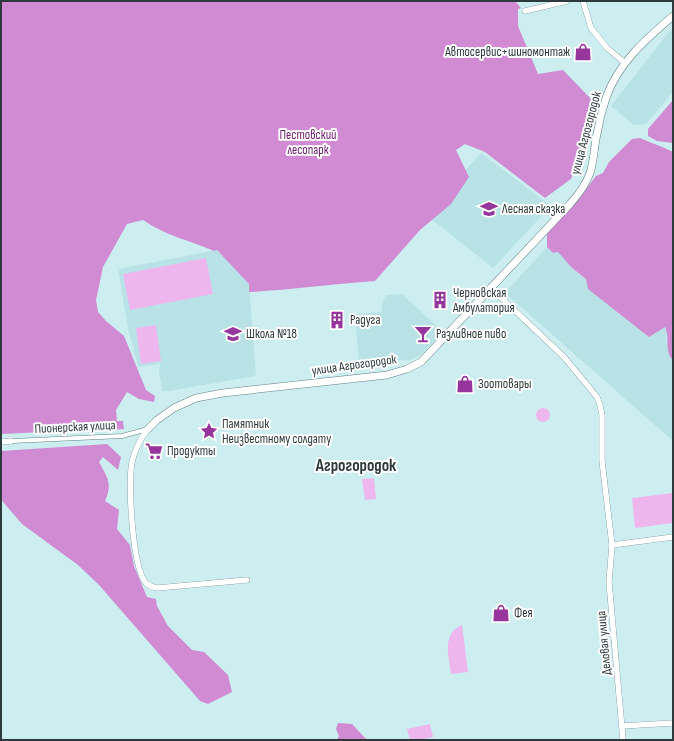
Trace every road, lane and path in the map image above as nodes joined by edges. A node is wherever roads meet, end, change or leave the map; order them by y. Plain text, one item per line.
1 (567, 1) edge
2 (583, 1) edge
3 (526, 11) dead end
4 (673, 16) edge
5 (625, 63) junction
6 (491, 288) junction
7 (148, 429) junction
8 (12, 441) joint
9 (1, 442) edge
10 (673, 537) edge
11 (612, 544) junction
12 (247, 580) dead end
13 (673, 723) edge
14 (622, 726) junction
15 (623, 740) edge

1 - 3 street
2 - 5 street
4 - 5 street, улица Агрогородок
5 - 6 street, улица Агрогородок
6 - 7 street, улица Агрогородок
6 - 11 street, Деловая улица
7 - 8 street, Пионерская улица
7 - 12 street, улица Агрогородок
8 - 9 street, Пионерская улица
10 - 11 street
11 - 14 street, Деловая улица
13 - 14 street
14 - 15 street, Деловая улица

